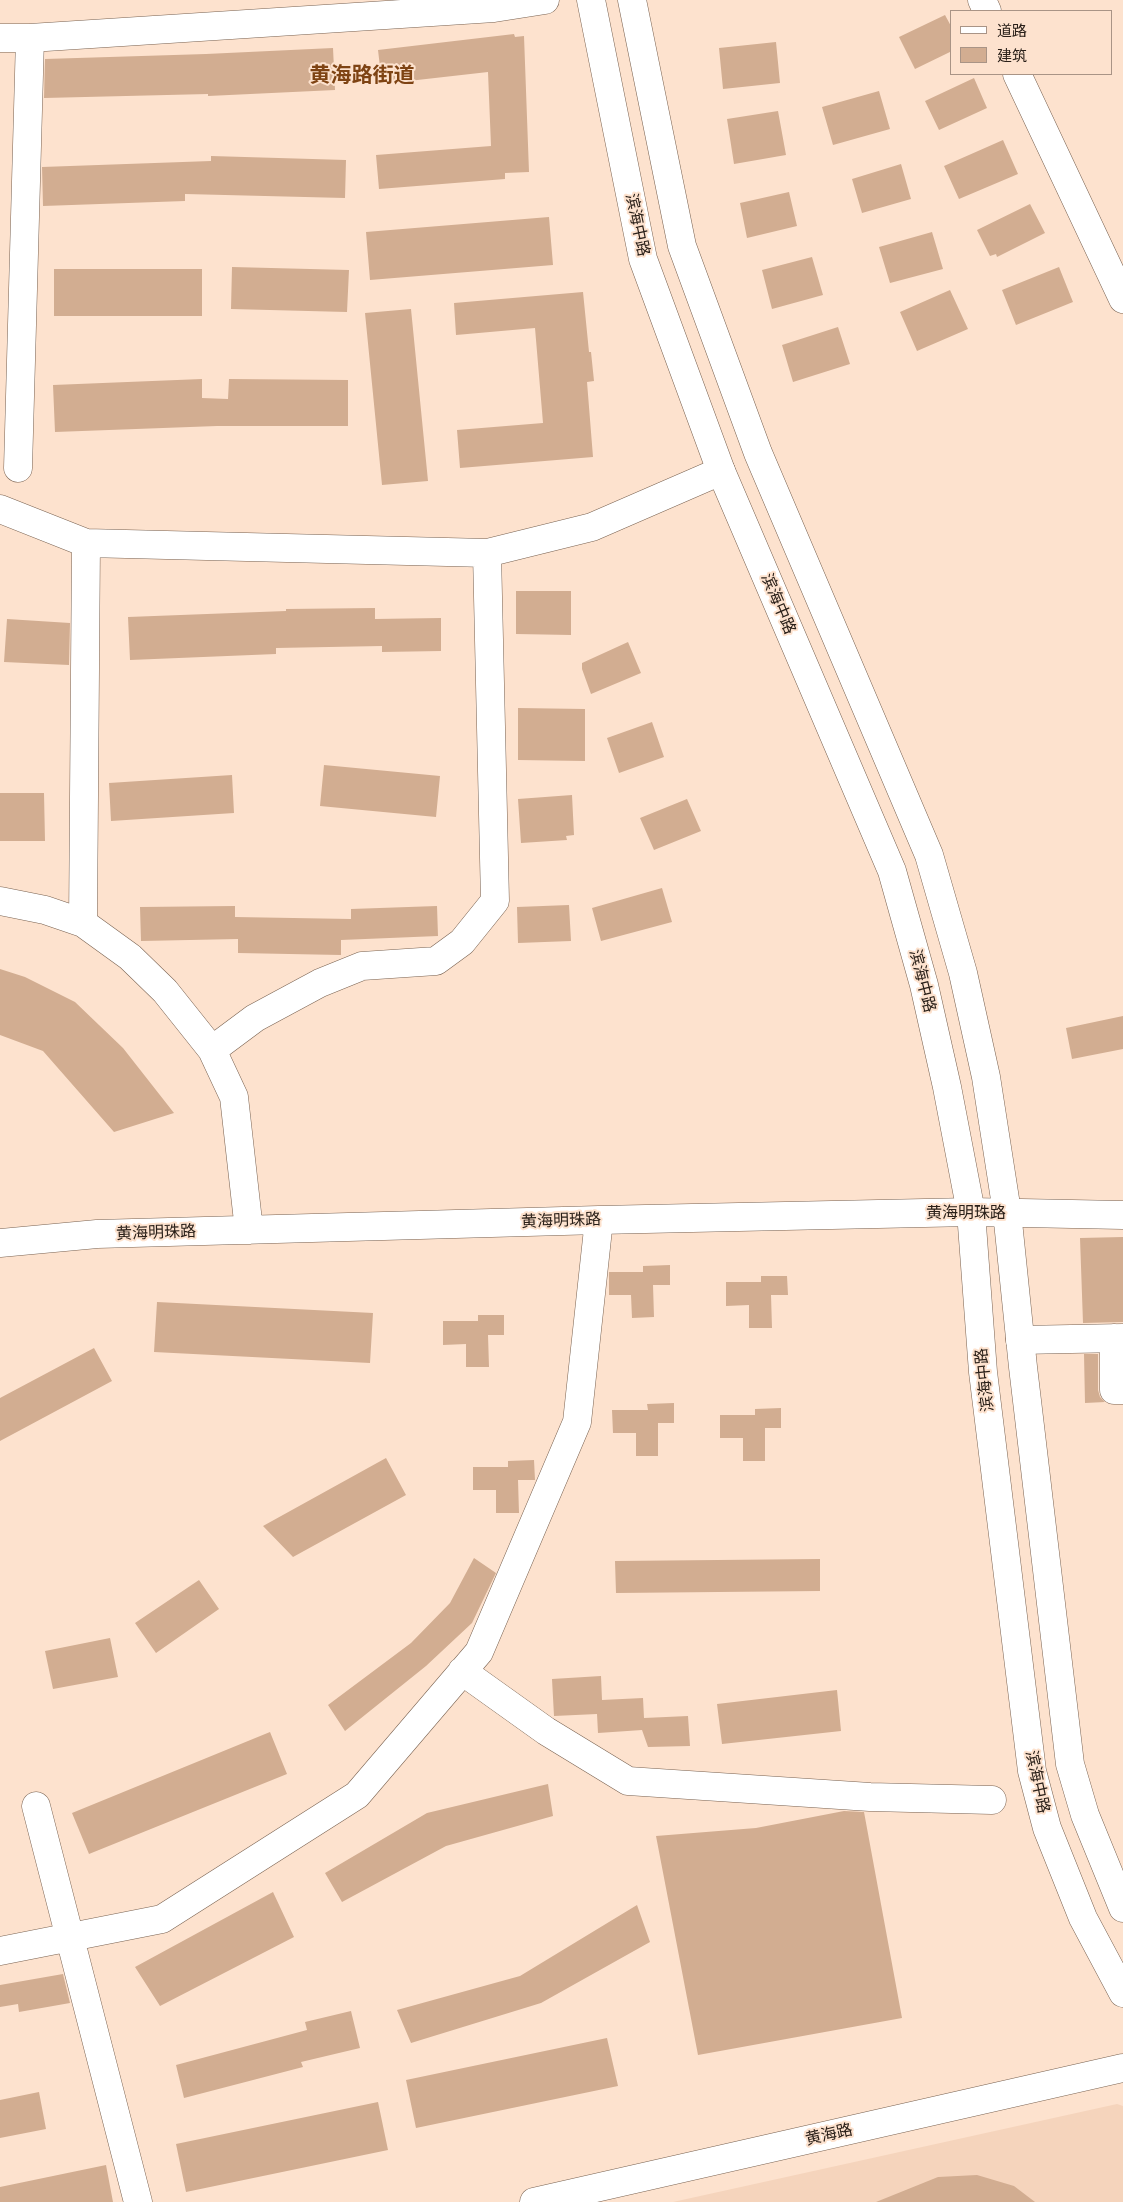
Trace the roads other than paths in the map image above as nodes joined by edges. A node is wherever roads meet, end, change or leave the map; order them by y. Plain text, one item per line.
1 (544, 0) edge
2 (591, 0) edge
3 (632, 0) edge
4 (362, 8) edge
5 (0, 38) edge
6 (30, 38) junction
7 (1017, 75) edge
8 (1123, 299) edge
9 (18, 468) dead end
10 (721, 471) junction
11 (0, 509) edge
12 (86, 543) junction
13 (487, 553) junction
14 (0, 901) edge
15 (83, 923) junction
16 (212, 1050) junction
17 (972, 1212) junction
18 (1007, 1212) junction
19 (1123, 1215) edge
20 (599, 1220) junction
21 (249, 1230) junction
22 (0, 1243) edge
23 (1119, 1338) edge
24 (1020, 1340) junction
25 (1123, 1390) edge
26 (462, 1672) junction
27 (992, 1800) dead end
28 (36, 1806) dead end
29 (1123, 1908) edge
30 (70, 1937) junction
31 (0, 1950) edge
32 (1123, 1993) edge
33 (1123, 2068) edge
34 (138, 2202) edge
35 (534, 2202) edge

1 - 4 street
2 - 10 street, 滨海中路
3 - 18 street
4 - 6 street
5 - 6 street
6 - 9 street
7 - 8 street
10 - 13 street
10 - 17 street, 滨海中路
11 - 12 street
12 - 13 street
12 - 15 street
13 - 16 street
14 - 15 street
15 - 16 street
16 - 21 street
17 - 18 street, 黄海明珠路
17 - 20 street, 黄海明珠路
17 - 32 street, 滨海中路
18 - 19 street, 黄海明珠路
18 - 24 street
20 - 21 street, 黄海明珠路
20 - 26 street
21 - 22 street, 黄海明珠路
23 - 24 street
23 - 25 street
24 - 29 street
26 - 27 street
26 - 30 street
28 - 30 street
30 - 31 street
30 - 34 street
33 - 35 street, 黄海路

